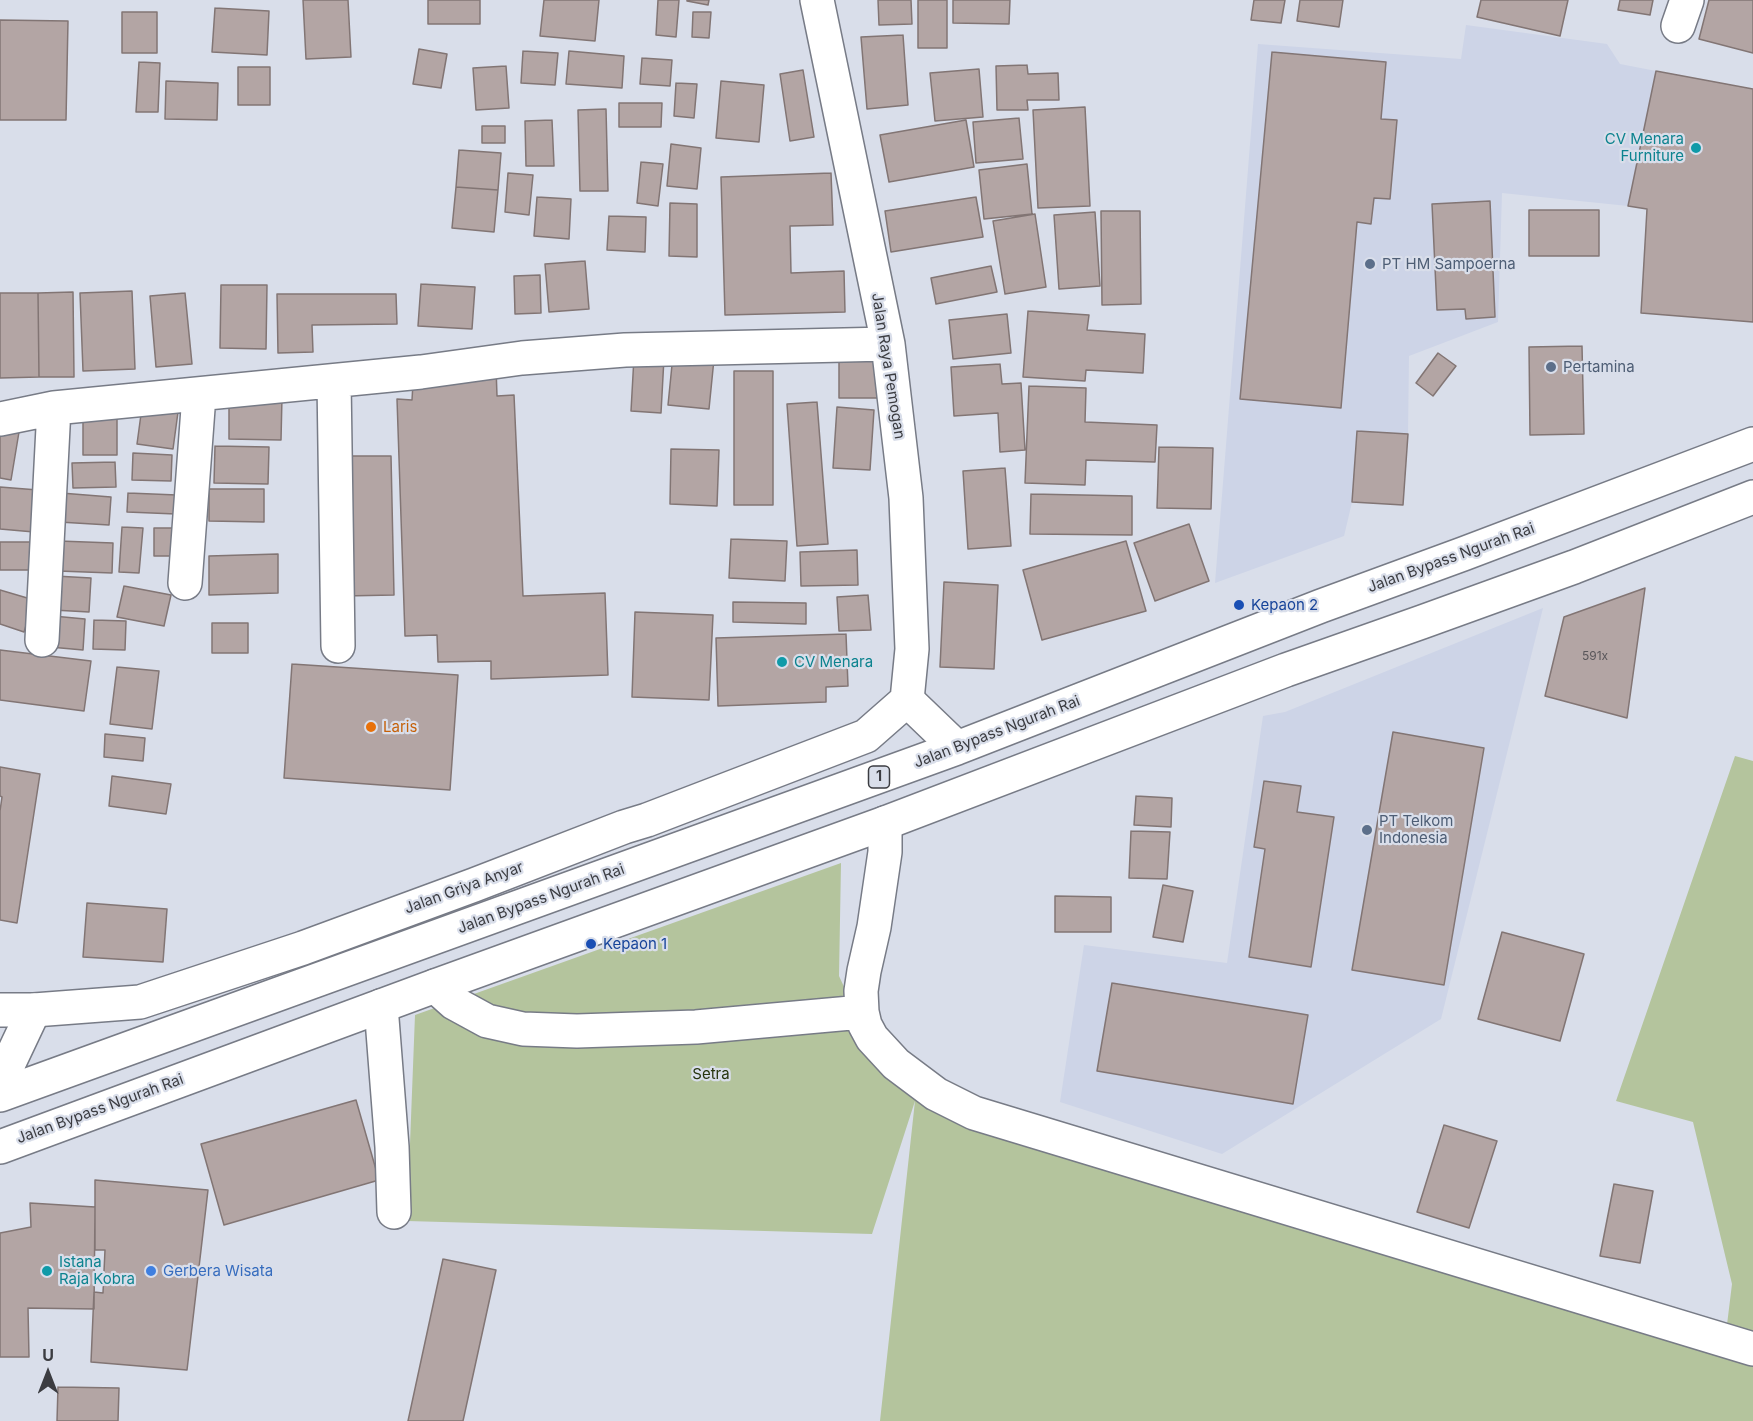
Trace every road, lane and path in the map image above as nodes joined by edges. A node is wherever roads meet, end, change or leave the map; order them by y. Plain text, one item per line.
1 (817, 0) edge
2 (888, 344) junction
3 (334, 381) junction
4 (199, 395) junction
5 (54, 408) junction
6 (0, 419) edge
7 (1753, 444) edge
8 (1753, 497) edge
9 (184, 583) dead end
10 (42, 640) dead end
11 (338, 646) dead end
12 (907, 700) junction
13 (957, 748) junction
14 (885, 823) junction
15 (435, 986) junction
16 (381, 1006) junction
17 (0, 1010) edge
18 (34, 1010) junction
19 (862, 1012) junction
20 (0, 1095) edge
21 (9, 1143) edge
22 (394, 1212) dead end
23 (1753, 1349) edge

1 - 2 main road, Jalan Raya Pemogan
2 - 3 main road
2 - 12 main road, Jalan Raya Pemogan
3 - 4 main road
3 - 11 main road
4 - 5 main road
4 - 9 main road
5 - 6 main road
5 - 10 main road
7 - 13 main road, Jalan Bypass Ngurah Rai / 1
8 - 14 main road, Jalan Bypass Ngurah Rai
12 - 13 main road
12 - 18 main road, Jalan Griya Anyar
13 - 20 main road, Jalan Bypass Ngurah Rai / 1
14 - 15 main road, Jalan Bypass Ngurah Rai
14 - 19 main road
15 - 16 main road, Jalan Bypass Ngurah Rai
15 - 19 main road
16 - 21 main road, Jalan Bypass Ngurah Rai
16 - 22 main road
17 - 18 main road, Jalan Griya Anyar
18 - 20 main road
19 - 23 main road
20 - 21 main road

